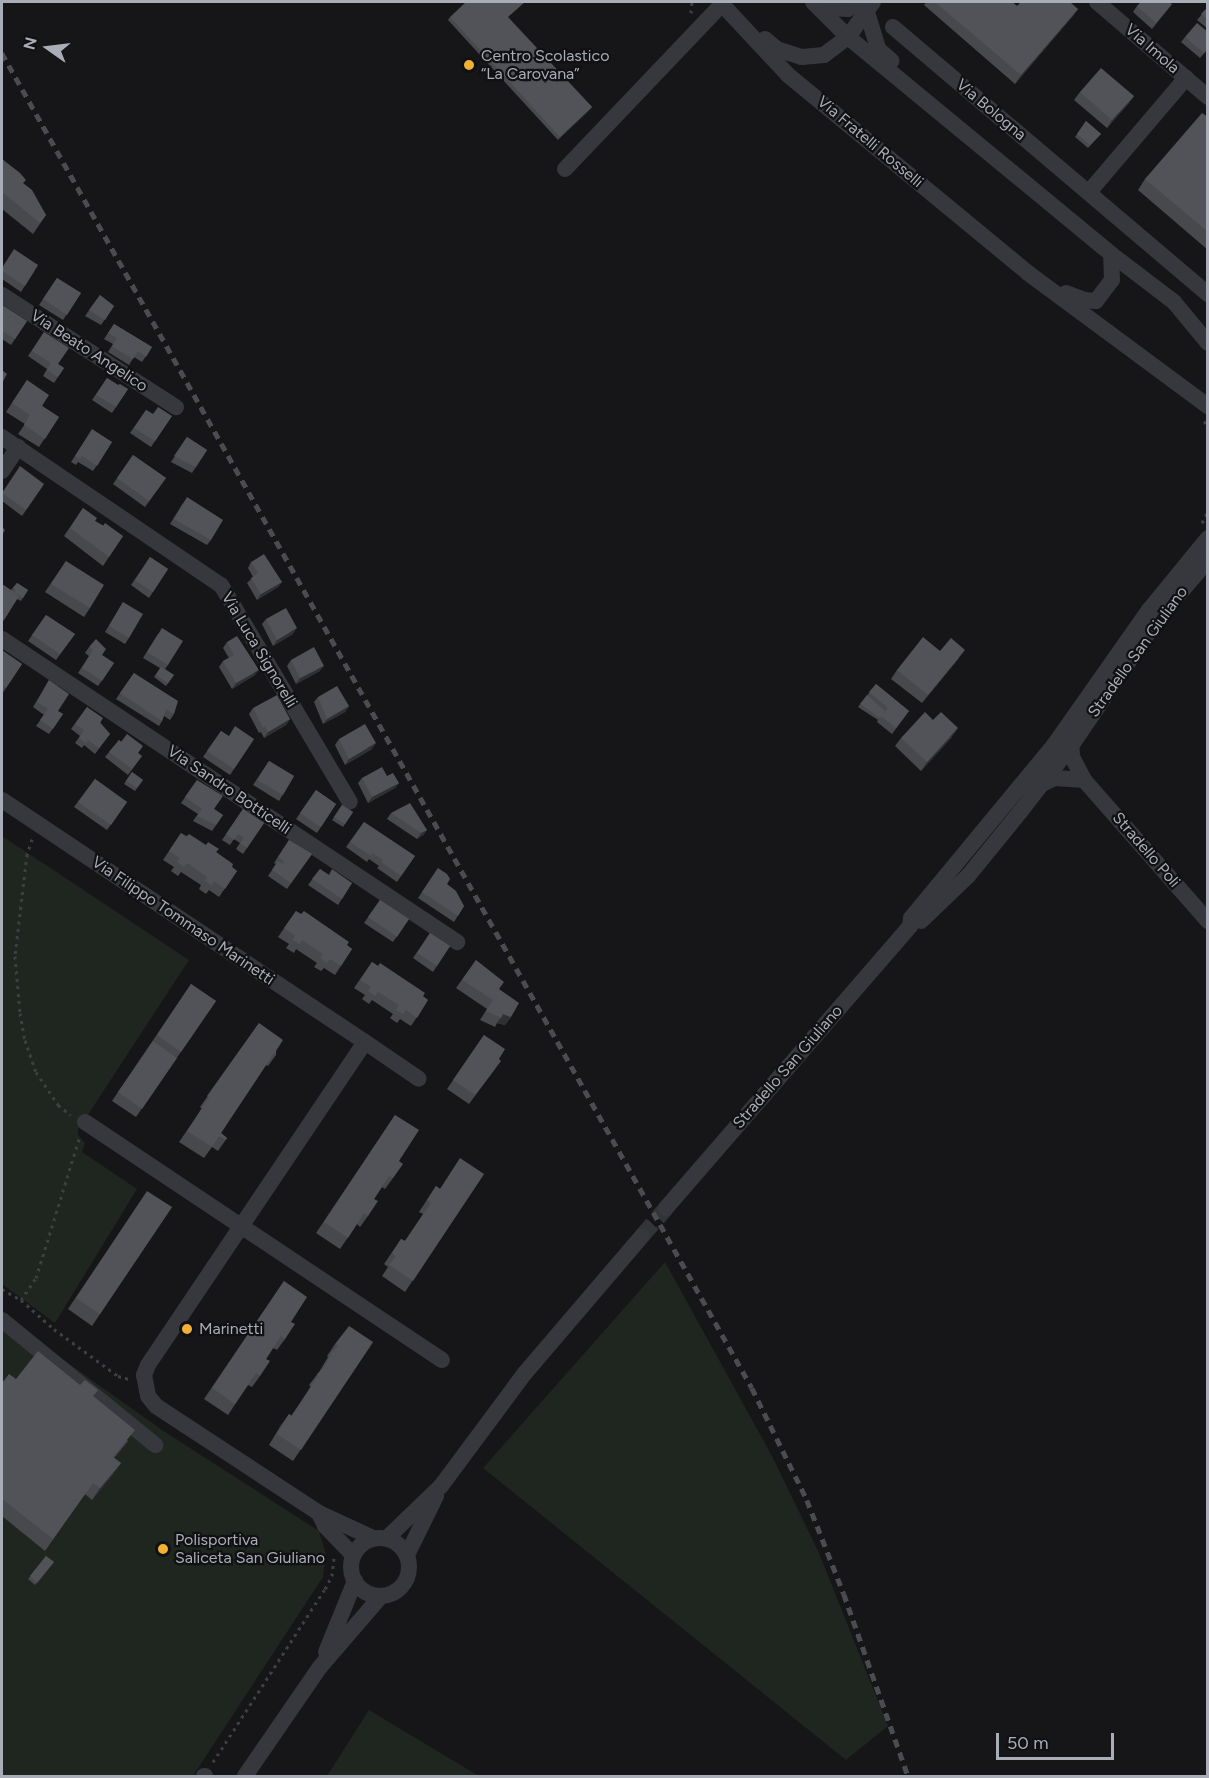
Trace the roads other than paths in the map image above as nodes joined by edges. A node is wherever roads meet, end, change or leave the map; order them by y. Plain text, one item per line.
1 (814, 2) edge
2 (1097, 2) edge
3 (721, 3) edge
4 (867, 5) edge
5 (893, 27) dead end
6 (848, 38) junction
7 (1186, 78) junction
8 (1208, 97) edge
9 (951, 123) junction
10 (565, 169) dead end
11 (1089, 192) junction
12 (1111, 254) junction
13 (1028, 273) junction
14 (1208, 294) edge
15 (2, 295) edge
16 (1208, 343) edge
17 (1208, 406) edge
18 (176, 407) dead end
19 (2, 437) edge
20 (18, 447) junction
21 (2, 471) edge
22 (1208, 538) edge
23 (1208, 560) edge
24 (2, 639) edge
25 (1105, 673) junction
26 (1071, 746) junction
27 (1084, 780) junction
28 (1042, 784) junction
29 (2, 800) edge
30 (350, 802) dead end
31 (1020, 812) junction
32 (971, 847) junction
33 (1208, 921) edge
34 (910, 926) junction
35 (456, 942) dead end
36 (365, 1042) junction
37 (419, 1079) dead end
38 (85, 1122) road end
39 (666, 1208) tunnel mouth
40 (242, 1227) junction
41 (642, 1236) tunnel mouth
42 (2, 1320) edge
43 (442, 1360) dead end
44 (155, 1445) dead end
45 (441, 1486) junction
46 (320, 1513) junction
47 (380, 1538) junction
48 (407, 1555) junction
49 (353, 1556) junction
50 (355, 1581) junction
51 (381, 1596) junction
52 (320, 1667) junction
53 (245, 1776) edge

1 - 4 street
1 - 6 street
2 - 7 street, Via Imola
3 - 6 street
3 - 10 street
3 - 13 street, Via Fratelli Rosselli
4 - 6 street
4 - 9 street
5 - 11 street, Via Bologna
6 - 9 street
7 - 8 street, Via Imola
7 - 11 street
9 - 12 street
11 - 14 street, Via Bologna
12 - 13 street, Via Fratelli Rosselli
12 - 16 street
13 - 17 street, Via Fratelli Rosselli
15 - 18 street, Via Beato Angelico
19 - 20 street, Via Luca Signorelli
20 - 21 street
20 - 30 street, Via Luca Signorelli
22 - 25 street, Stradello San Giuliano
23 - 26 street, Stradello San Giuliano
24 - 35 street, Via Sandro Botticelli
25 - 26 street, Stradello San Giuliano
25 - 32 street, Stradello San Giuliano
26 - 27 street, Stradello Poli
26 - 28 street, Stradello San Giuliano
27 - 28 street
27 - 33 street, Stradello Poli
28 - 31 street, Stradello San Giuliano
29 - 36 street, Via Filippo Tommaso Marinetti
31 - 32 street, Stradello San Giuliano
31 - 34 street, Stradello San Giuliano
32 - 34 street, Stradello San Giuliano
34 - 39 street, Stradello San Giuliano
36 - 37 street, Via Filippo Tommaso Marinetti
36 - 40 street
38 - 40 street
40 - 43 street
40 - 46 street
41 - 45 street
42 - 44 street
45 - 47 street
45 - 48 street
46 - 47 street
46 - 49 street
47 - 48 street
47 - 49 street
48 - 51 street
49 - 50 street
50 - 51 street
50 - 52 street
51 - 52 street
52 - 53 street

